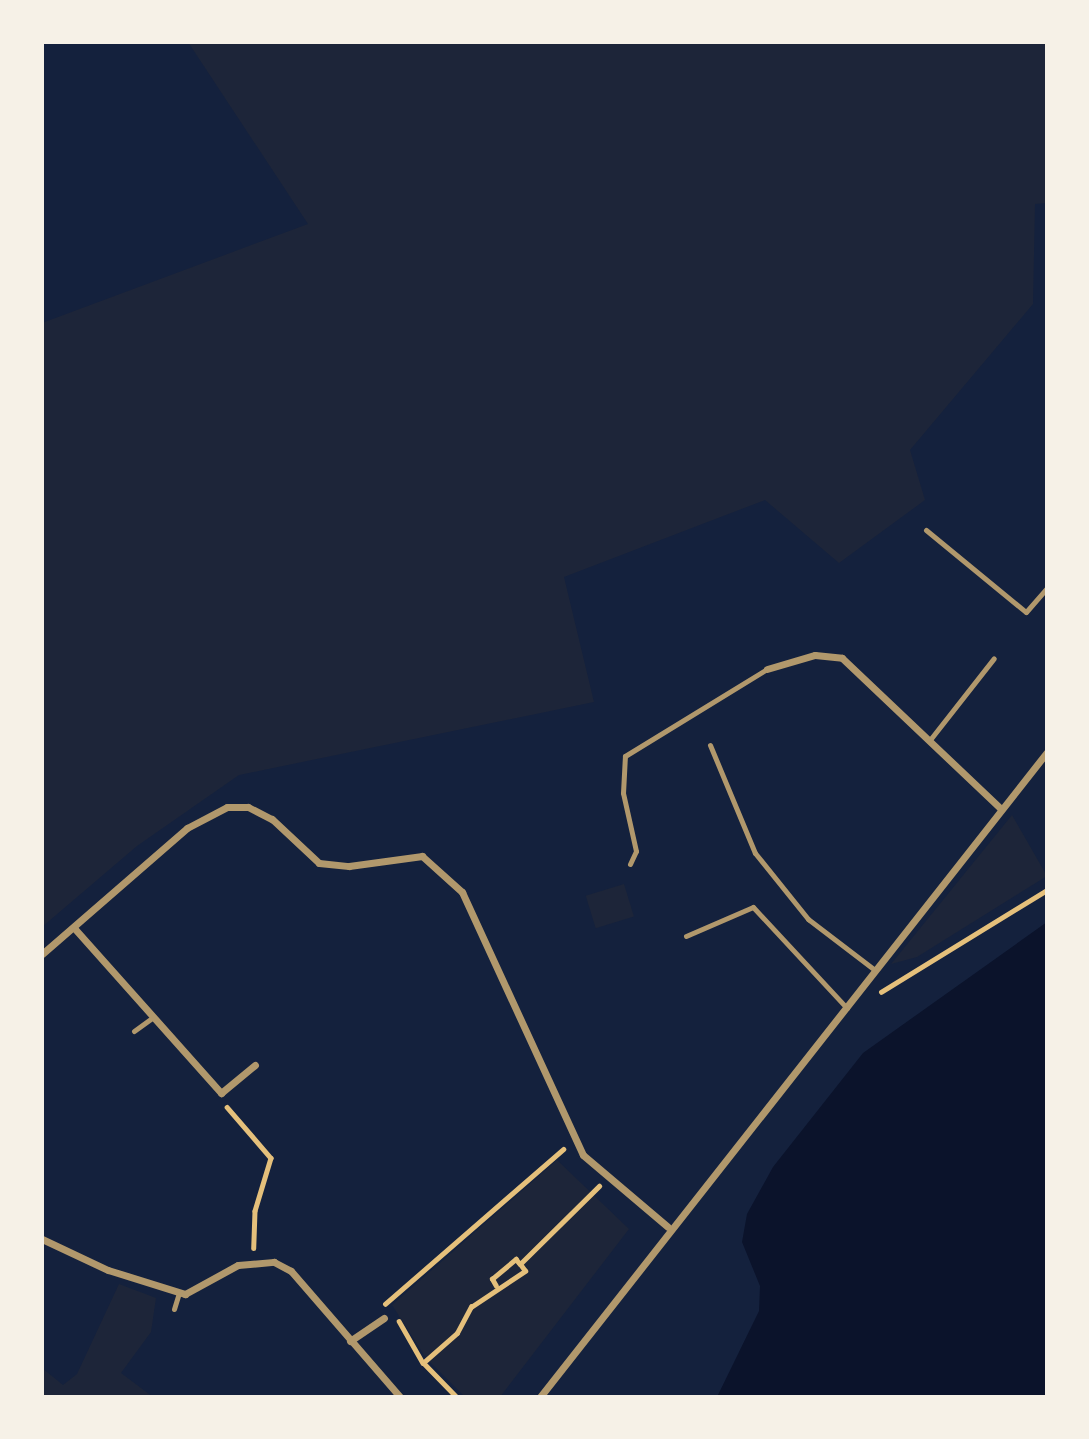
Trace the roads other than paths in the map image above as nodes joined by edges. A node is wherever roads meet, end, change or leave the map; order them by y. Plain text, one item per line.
1 (926, 530) dead end
2 (1047, 588) edge
3 (994, 657) dead end
4 (767, 669) joint
5 (929, 741) junction
6 (710, 745) dead end
7 (1047, 752) edge
8 (1001, 809) junction
9 (630, 864) dead end
10 (75, 929) junction
11 (686, 936) dead end
12 (42, 954) edge
13 (875, 970) junction
14 (847, 1008) junction
15 (153, 1017) junction
16 (134, 1031) dead end
17 (255, 1065) dead end
18 (668, 1227) junction
19 (42, 1238) edge
20 (179, 1293) junction
21 (174, 1309) dead end
22 (384, 1318) dead end
23 (350, 1341) junction
24 (400, 1397) edge
25 (540, 1397) edge

1 - 2 lane
3 - 5 lane
4 - 5 street
4 - 9 lane
5 - 8 street
6 - 13 lane
7 - 8 street
8 - 13 street
10 - 12 street
10 - 15 street
10 - 18 street
11 - 14 lane
13 - 14 street
14 - 18 street
15 - 16 lane
15 - 17 street
18 - 25 street
19 - 20 street
20 - 21 lane
20 - 23 street
22 - 23 street
23 - 24 street

